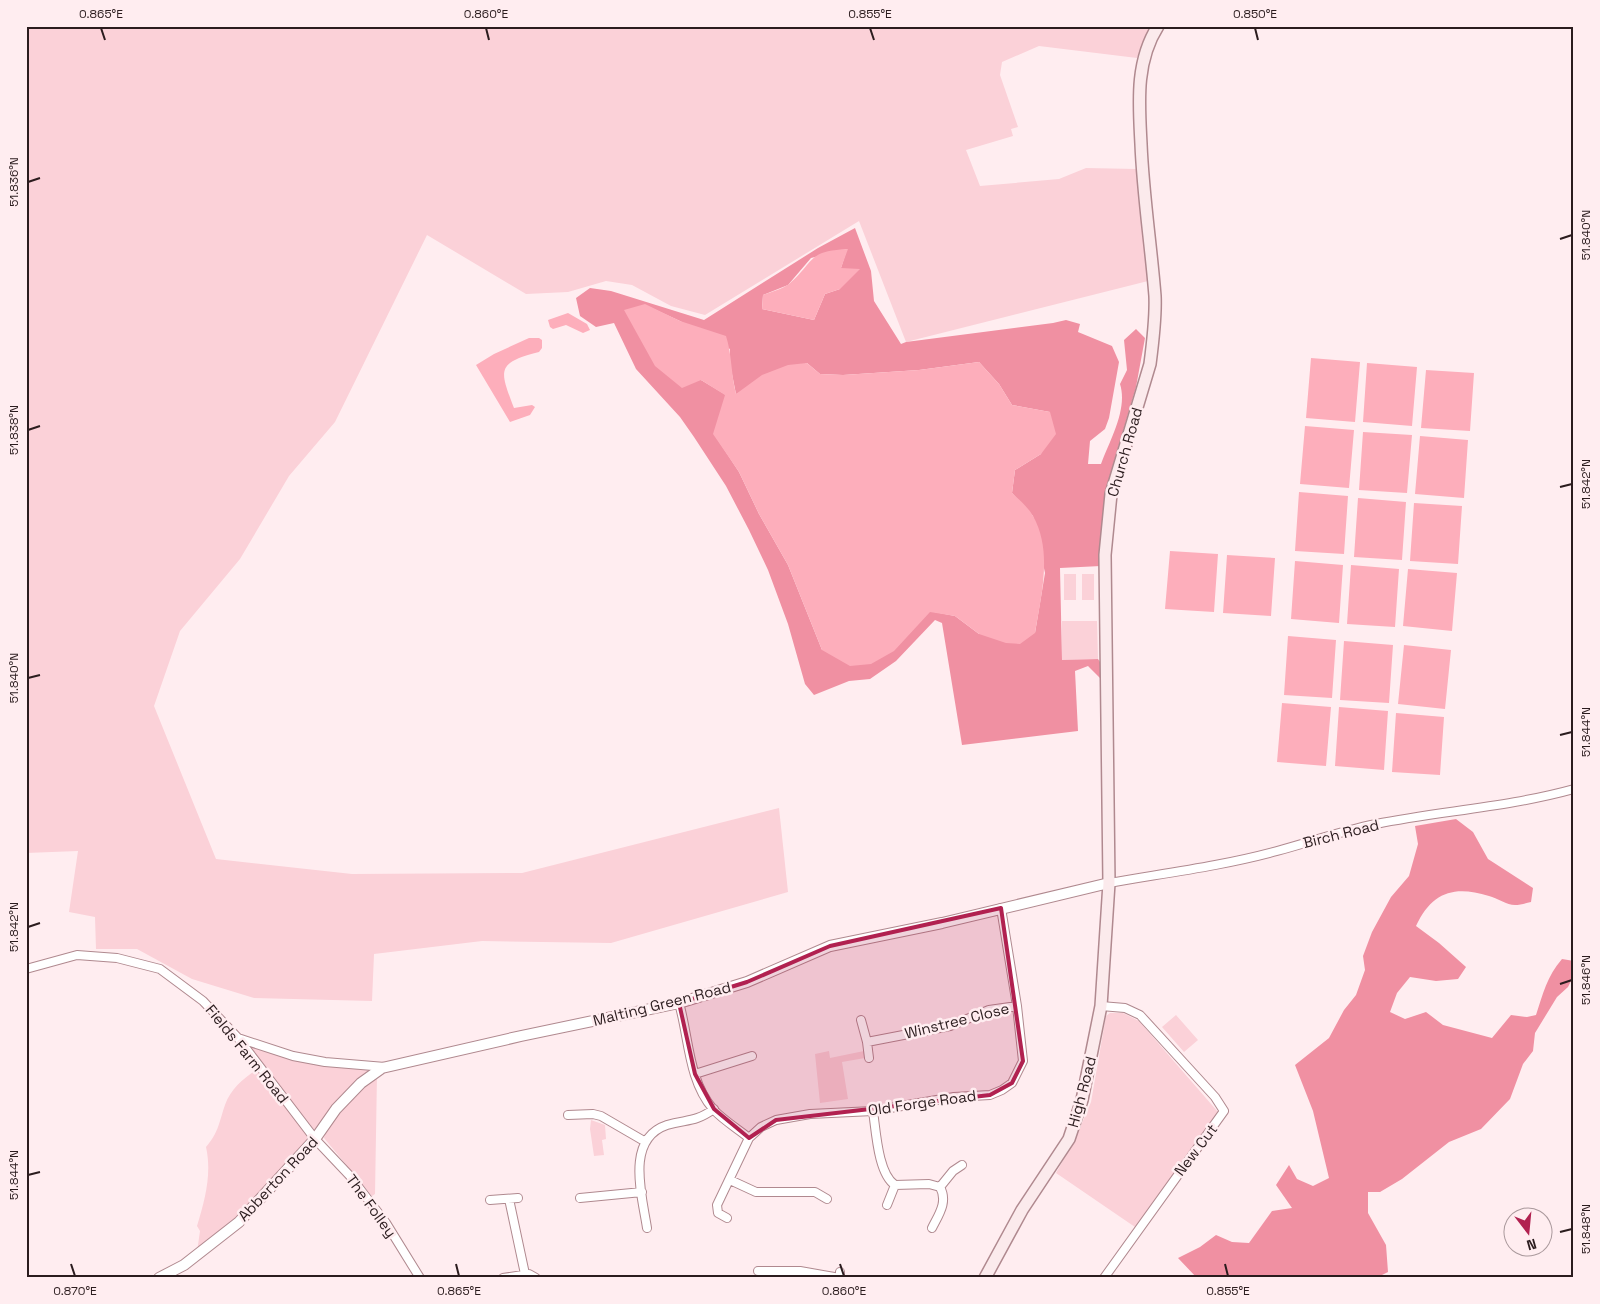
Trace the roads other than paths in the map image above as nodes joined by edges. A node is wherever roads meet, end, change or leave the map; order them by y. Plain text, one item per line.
1 (1158, 26) edge
2 (1574, 789) edge
3 (1110, 883) junction
4 (1001, 908) junction
5 (26, 969) edge
6 (680, 1003) junction
7 (1017, 1006) junction
8 (1101, 1006) junction
9 (861, 1020) dead end
10 (238, 1038) junction
11 (866, 1042) junction
12 (264, 1047) junction
13 (752, 1056) dead end
14 (869, 1058) dead end
15 (256, 1062) junction
16 (385, 1067) junction
17 (695, 1074) junction
18 (714, 1109) junction
19 (873, 1111) junction
20 (568, 1115) dead end
21 (749, 1138) junction
22 (315, 1139) junction
23 (644, 1141) junction
24 (879, 1147) junction
25 (871, 1149) dead end
26 (962, 1165) dead end
27 (730, 1180) junction
28 (895, 1186) junction
29 (940, 1187) junction
30 (642, 1192) junction
31 (518, 1198) dead end
32 (580, 1198) dead end
33 (509, 1199) junction
34 (490, 1200) dead end
35 (827, 1200) dead end
36 (887, 1205) dead end
37 (727, 1218) dead end
38 (647, 1228) dead end
39 (932, 1228) dead end
40 (840, 1272) dead end
41 (763, 1273) edge
42 (526, 1274) junction
43 (159, 1278) edge
44 (420, 1278) edge
45 (503, 1278) edge
46 (536, 1278) edge
47 (985, 1278) edge
48 (1104, 1278) edge

1 - 3 main road, Church Road
2 - 3 street, Birch Road
3 - 4 street, Malting Green Road
3 - 8 main road, High Road
4 - 6 street, Malting Green Road
4 - 7 street, Old Forge Road
5 - 10 street, Fields Farm Road
6 - 16 street, Malting Green Road
6 - 17 street
7 - 11 street, Winstree Close
7 - 19 street, Old Forge Road
8 - 47 main road, High Road
8 - 48 street, New Cut
9 - 11 street
10 - 12 street, Malting Green Road
10 - 15 street, Fields Farm Road
11 - 14 street
12 - 15 street
12 - 16 street, Malting Green Road
13 - 17 street
15 - 22 street, Fields Farm Road
16 - 22 street, Abberton Road
17 - 18 street
18 - 21 street
18 - 23 street
19 - 21 street, Old Forge Road
19 - 24 street
20 - 23 street
21 - 27 street, Old Forge Road
22 - 43 street, Abberton Road
22 - 44 street, The Folley
23 - 30 street
24 - 25 street
24 - 28 street
26 - 29 street
27 - 35 street
27 - 37 street, Old Forge Road
28 - 29 street
28 - 36 street
29 - 39 street
30 - 32 street
30 - 38 street
31 - 33 street
33 - 34 street
33 - 42 street
40 - 41 street
42 - 45 street
42 - 46 street

